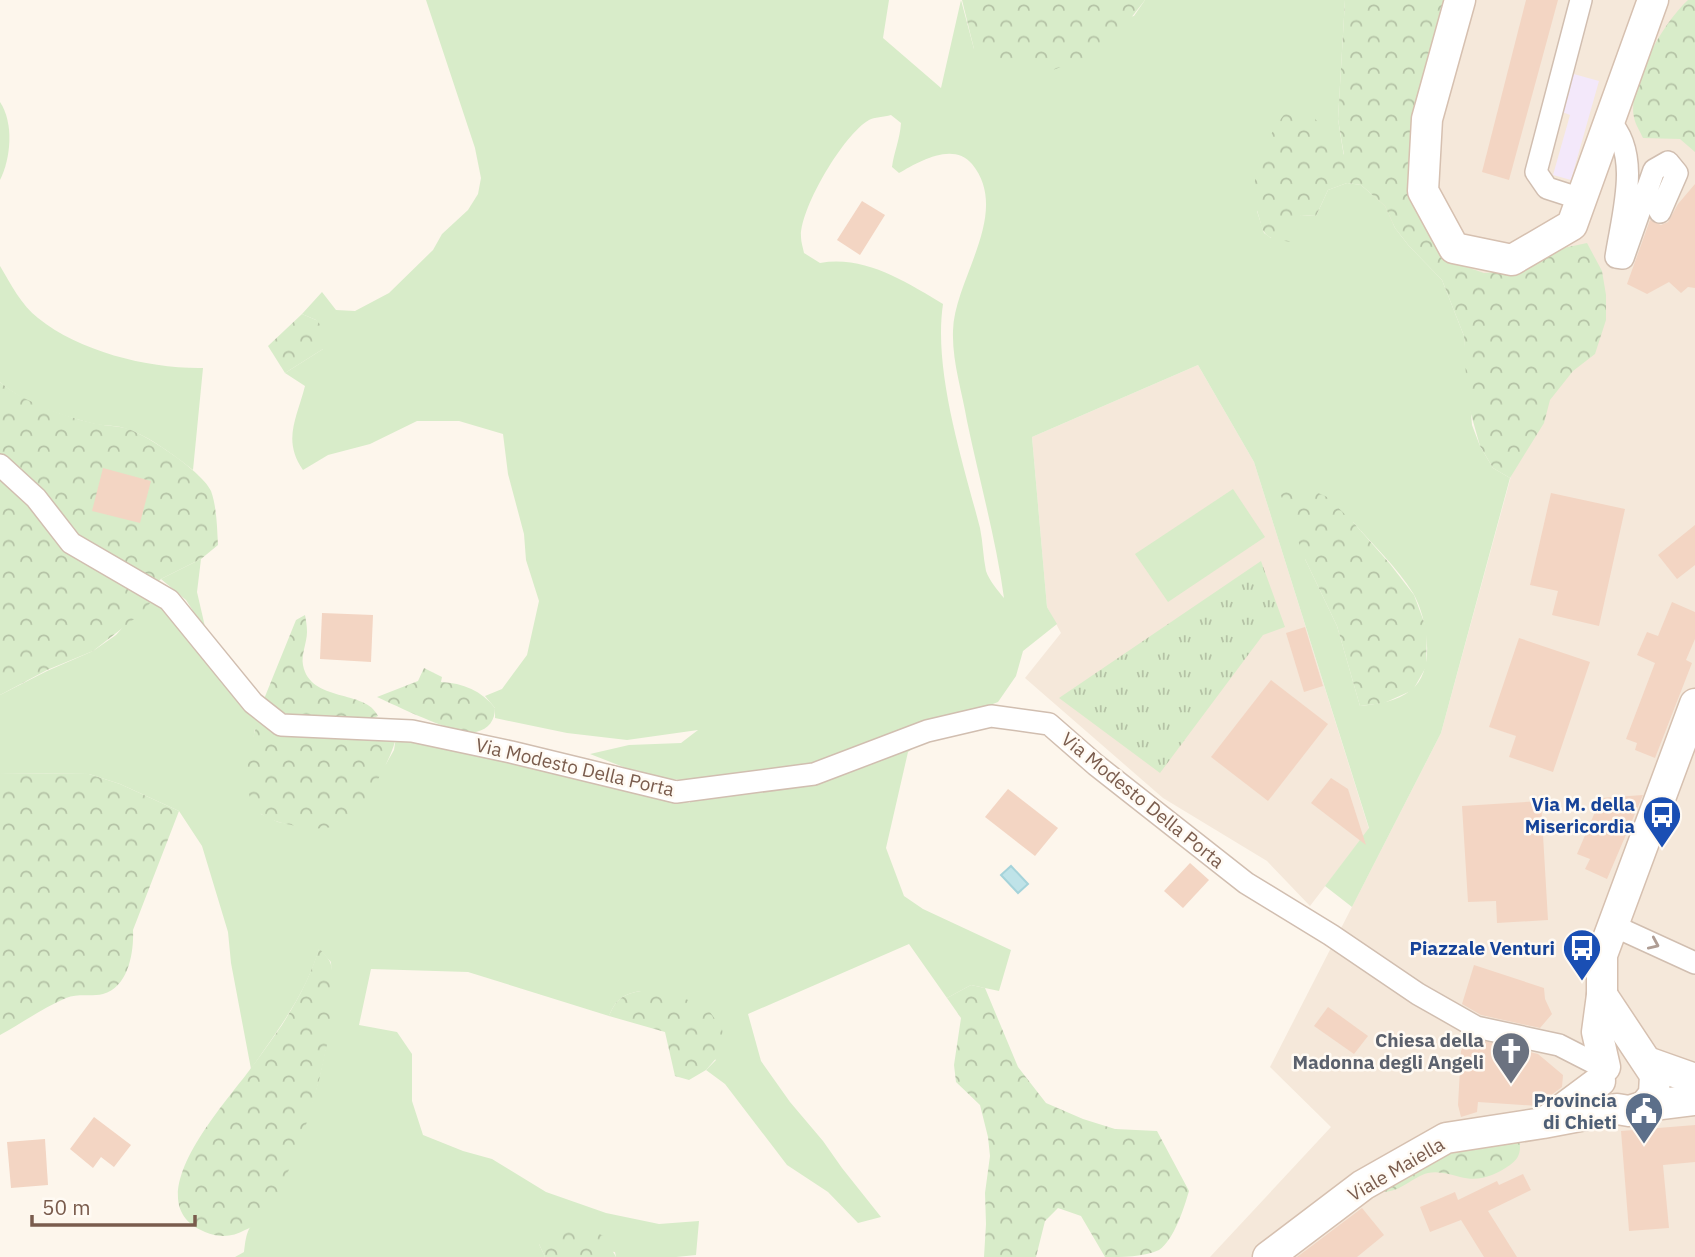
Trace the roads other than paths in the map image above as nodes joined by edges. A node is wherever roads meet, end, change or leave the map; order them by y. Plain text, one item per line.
1 (1460, 0) edge
2 (1581, 0) edge
3 (1653, 0) edge
4 (1609, 121) junction
5 (1581, 199) junction
6 (1660, 212) dead end
7 (0, 465) edge
8 (1695, 704) edge
9 (1612, 925) junction
10 (1695, 963) edge
11 (1602, 995) junction
12 (1645, 1060) junction
13 (1603, 1072) junction
14 (1695, 1079) edge
15 (1695, 1100) edge
16 (1631, 1107) junction
17 (1543, 1124) junction
18 (1268, 1257) edge

1 - 5 main road
2 - 5 street
3 - 4 main road
4 - 5 main road
4 - 6 street
7 - 13 street, Via Modesto Della Porta
8 - 9 main road
9 -> 10 street
9 - 11 main road
11 - 12 main road
11 - 13 main road
12 - 13 main road
12 - 14 main road
12 - 16 main road
13 - 16 main road
13 - 17 main road
15 - 16 main road, Viale Maiella
16 - 17 main road, Viale Maiella
17 - 18 main road, Viale Maiella

